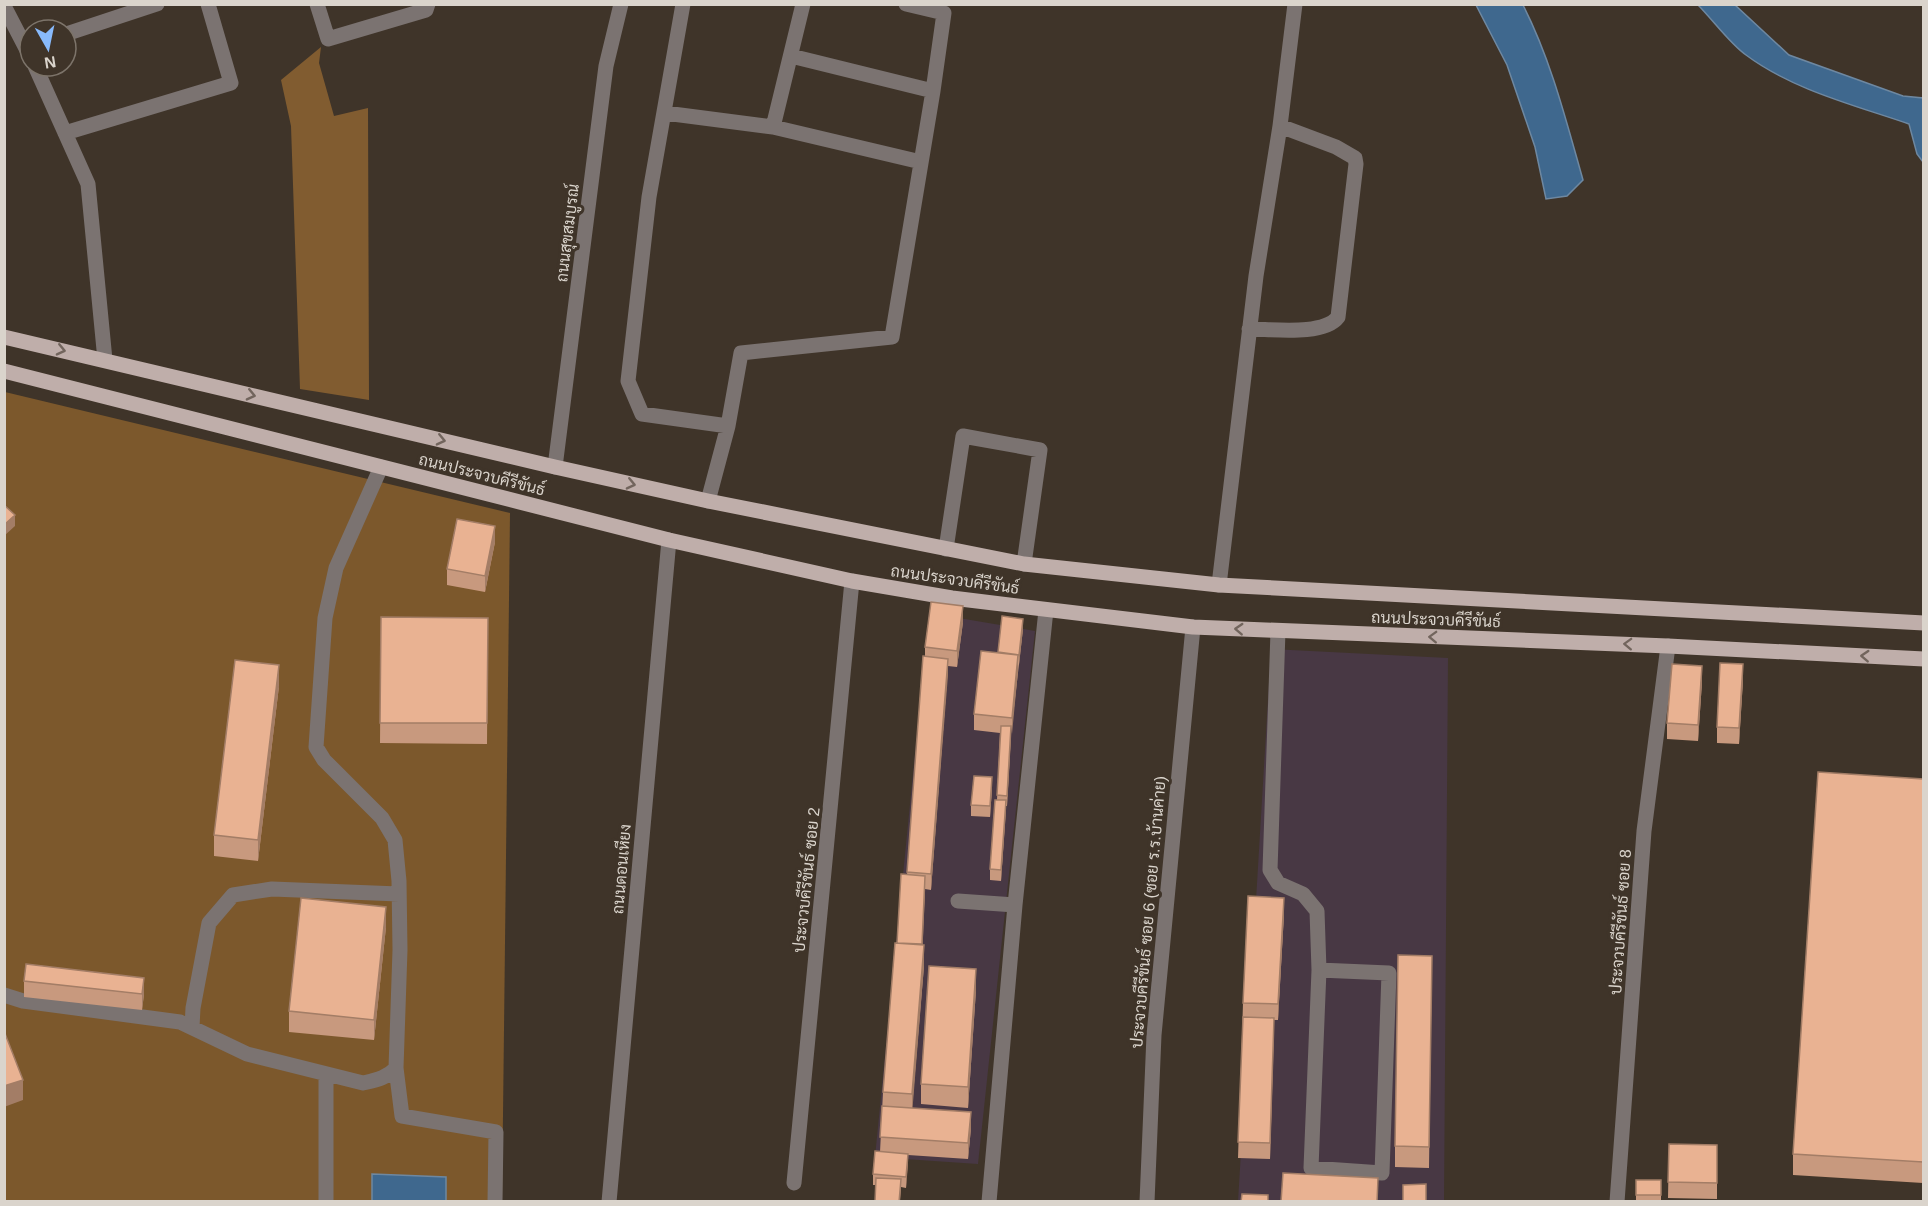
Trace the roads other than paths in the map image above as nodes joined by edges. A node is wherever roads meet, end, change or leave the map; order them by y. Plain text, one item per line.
1 (158, 4) edge
2 (208, 4) edge
3 (317, 4) edge
4 (428, 4) edge
5 (621, 4) edge
6 (683, 4) edge
7 (803, 4) edge
8 (906, 4) edge
9 (1295, 4) edge
10 (4, 6) edge
11 (78, 30) edge
12 (18, 31) edge
13 (790, 56) junction
14 (40, 78) edge
15 (933, 91) junction
16 (665, 113) junction
17 (1280, 126) junction
18 (773, 127) junction
19 (65, 133) junction
20 (921, 162) junction
21 (1250, 329) junction
22 (4, 337) edge
23 (105, 360) junction
24 (4, 371) edge
25 (728, 426) junction
26 (381, 467) junction
27 (555, 467) junction
28 (708, 501) junction
29 (669, 540) junction
30 (946, 549) junction
31 (1024, 564) junction
32 (852, 581) junction
33 (1219, 585) junction
34 (1046, 610) junction
35 (1923, 623) edge
36 (1193, 627) junction
37 (1278, 631) junction
38 (1668, 646) junction
39 (1923, 659) edge
40 (399, 894) junction
41 (958, 901) dead end
42 (1015, 905) junction
43 (1320, 970) junction
44 (4, 995) edge
45 (192, 1028) junction
46 (396, 1068) junction
47 (326, 1074) junction
48 (794, 1183) dead end
49 (326, 1202) edge
50 (495, 1202) edge
51 (609, 1202) edge
52 (989, 1202) edge
53 (1147, 1202) edge
54 (1617, 1202) edge

1 - 11 street
2 - 19 street
3 - 4 street
5 - 27 street, ถนนสุขสมบูรณ์
6 - 16 street
7 - 13 street
8 - 15 street
9 - 17 street
10 - 12 street
13 - 15 street
13 - 18 street
14 - 19 street
15 - 20 street
16 - 18 street
16 - 25 street
17 - 21 street
17 - 21 street
18 - 20 street
19 - 23 street
20 - 25 street
21 - 33 street
22 -> 23 main road, ถนนประจวบคีรีขันธ์
23 -> 27 main road, ถนนประจวบคีรีขันธ์
24 - 26 main road, ถนนประจวบคีรีขันธ์
25 - 28 street
26 - 29 main road, ถนนประจวบคีรีขันธ์
26 - 40 street
27 -> 28 main road, ถนนประจวบคีรีขันธ์
28 - 30 main road, ถนนประจวบคีรีขันธ์
29 - 32 main road, ถนนประจวบคีรีขันธ์
29 - 51 street, ถนนดอนเหียง
30 - 31 main road, ถนนประจวบคีรีขันธ์
30 - 31 street
31 - 33 main road, ถนนประจวบคีรีขันธ์
32 - 34 main road, ถนนประจวบคีรีขันธ์
32 - 48 street, ประจวบคีรีขันธ์ ซอย 2
33 - 35 main road, ถนนประจวบคีรีขันธ์
34 - 36 main road, ถนนประจวบคีรีขันธ์
34 - 42 street
37 -> 36 main road, ถนนประจวบคีรีขันธ์
36 - 53 street, ประจวบคีรีขันธ์ ซอย 6 (ซอย ร.ร.บ้านค่าย)
38 -> 37 main road, ถนนประจวบคีรีขันธ์
37 - 43 street
39 -> 38 main road, ถนนประจวบคีรีขันธ์
38 - 54 street, ประจวบคีรีขันธ์ ซอย 8
40 - 45 street
40 - 46 street
41 - 42 street
42 - 52 street
43 - 43 street
44 - 45 street
45 - 47 street
46 - 47 street
46 - 50 street
47 - 49 street

